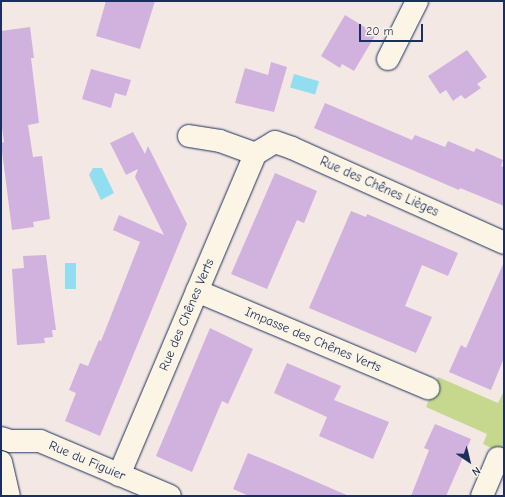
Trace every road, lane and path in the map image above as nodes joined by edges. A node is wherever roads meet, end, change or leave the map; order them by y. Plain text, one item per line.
1 (417, 1) edge
2 (388, 59) dead end
3 (189, 136) dead end
4 (255, 154) junction
5 (504, 243) edge
6 (197, 291) junction
7 (428, 388) dead end
8 (1, 438) edge
9 (498, 458) dead end
10 (1, 462) edge
11 (119, 475) junction
12 (9, 496) edge
13 (170, 496) edge
14 (482, 496) edge

1 - 2 street
3 - 4 street
4 - 5 street, Rue des Chênes Lièges
4 - 6 street, Rue des Chênes Verts
6 - 7 street, Impasse des Chênes Verts
6 - 11 street, Rue des Chênes Verts
8 - 11 street, Rue du Figuier
9 - 14 street
10 - 12 street
11 - 13 street, Rue du Figuier

